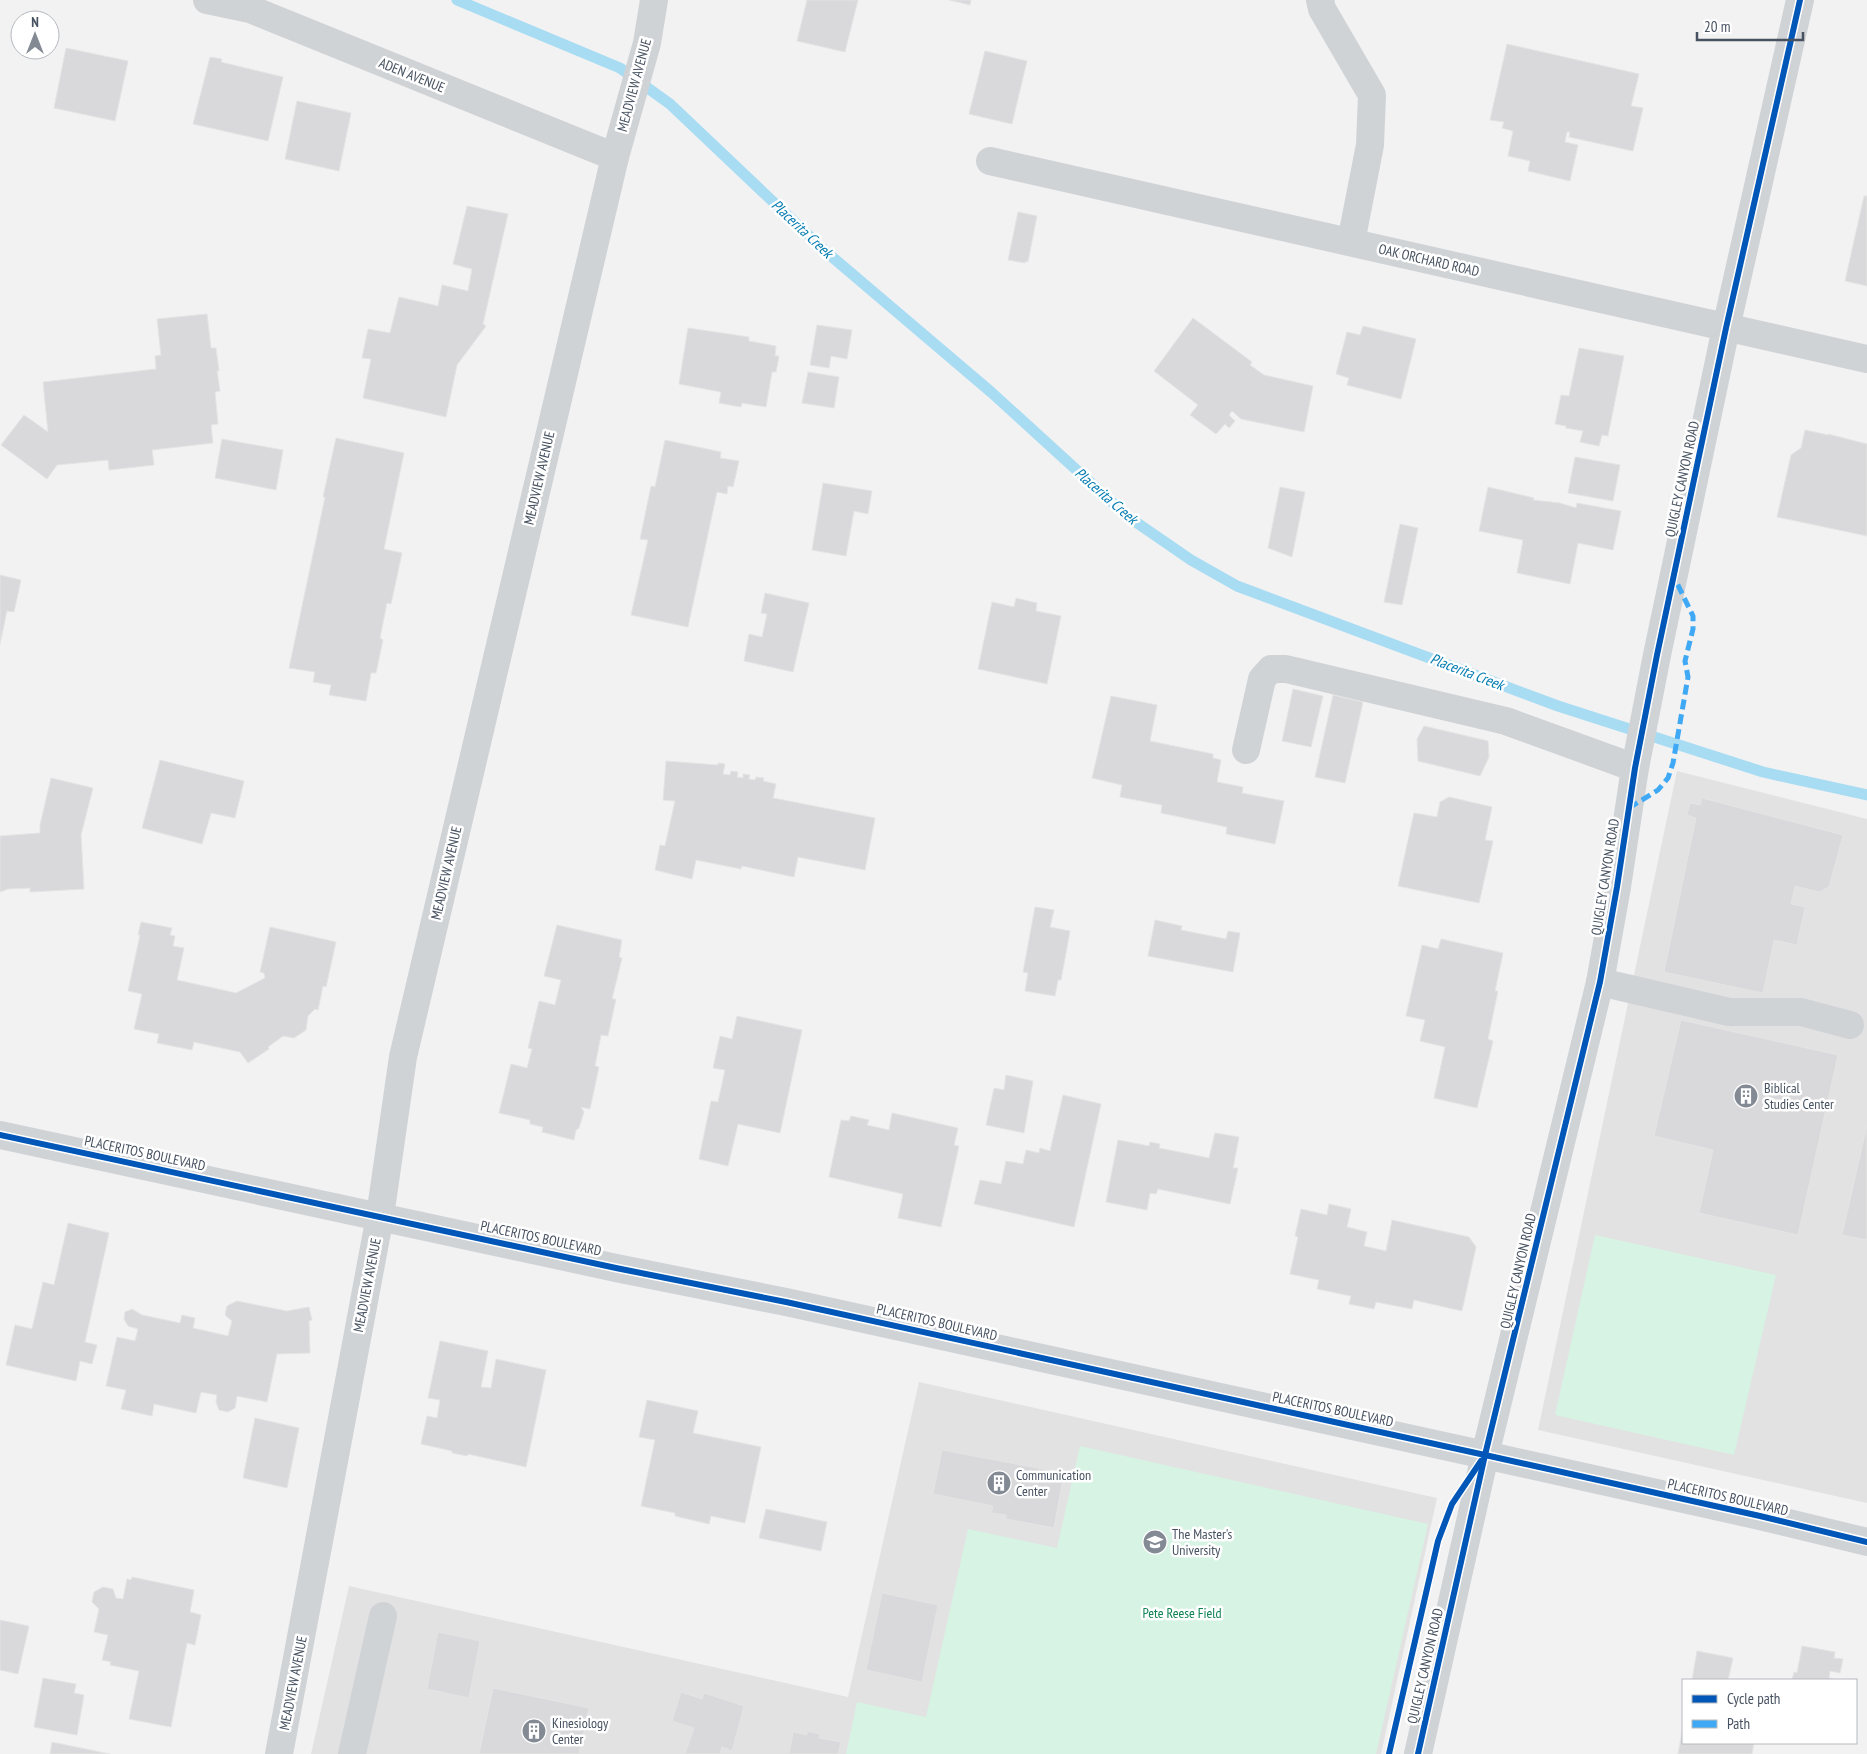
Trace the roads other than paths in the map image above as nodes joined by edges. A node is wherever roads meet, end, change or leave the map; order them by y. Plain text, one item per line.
1 (207, 0) edge
2 (654, 0) edge
3 (1320, 0) edge
4 (1800, 0) edge
5 (615, 157) junction
6 (990, 161) dead end
7 (1351, 242) junction
8 (1726, 328) junction
9 (1867, 359) edge
10 (1246, 750) dead end
11 (1635, 768) junction
12 (1600, 982) junction
13 (1850, 1025) dead end
14 (0, 1134) edge
15 (380, 1216) junction
16 (1485, 1455) junction
17 (1867, 1542) edge
18 (383, 1616) dead end
19 (280, 1754) edge
20 (352, 1754) edge
21 (1418, 1754) edge

1 - 5 street, ADEN AVENUE
2 - 5 street, MEADVIEW AVENUE
3 - 7 street
4 - 8 street, QUIGLEY CANYON ROAD
5 - 15 street, MEADVIEW AVENUE
6 - 7 street, OAK ORCHARD ROAD
7 - 8 street, OAK ORCHARD ROAD
8 - 9 street, OAK ORCHARD ROAD
8 - 11 street, QUIGLEY CANYON ROAD
10 - 11 street
11 - 12 street, QUIGLEY CANYON ROAD
12 - 13 street
12 - 16 street, QUIGLEY CANYON ROAD
14 - 15 street, PLACERITOS BOULEVARD
15 - 16 street, PLACERITOS BOULEVARD
15 - 19 street, MEADVIEW AVENUE
16 - 17 street, PLACERITOS BOULEVARD
16 - 21 street, QUIGLEY CANYON ROAD
18 - 20 street

